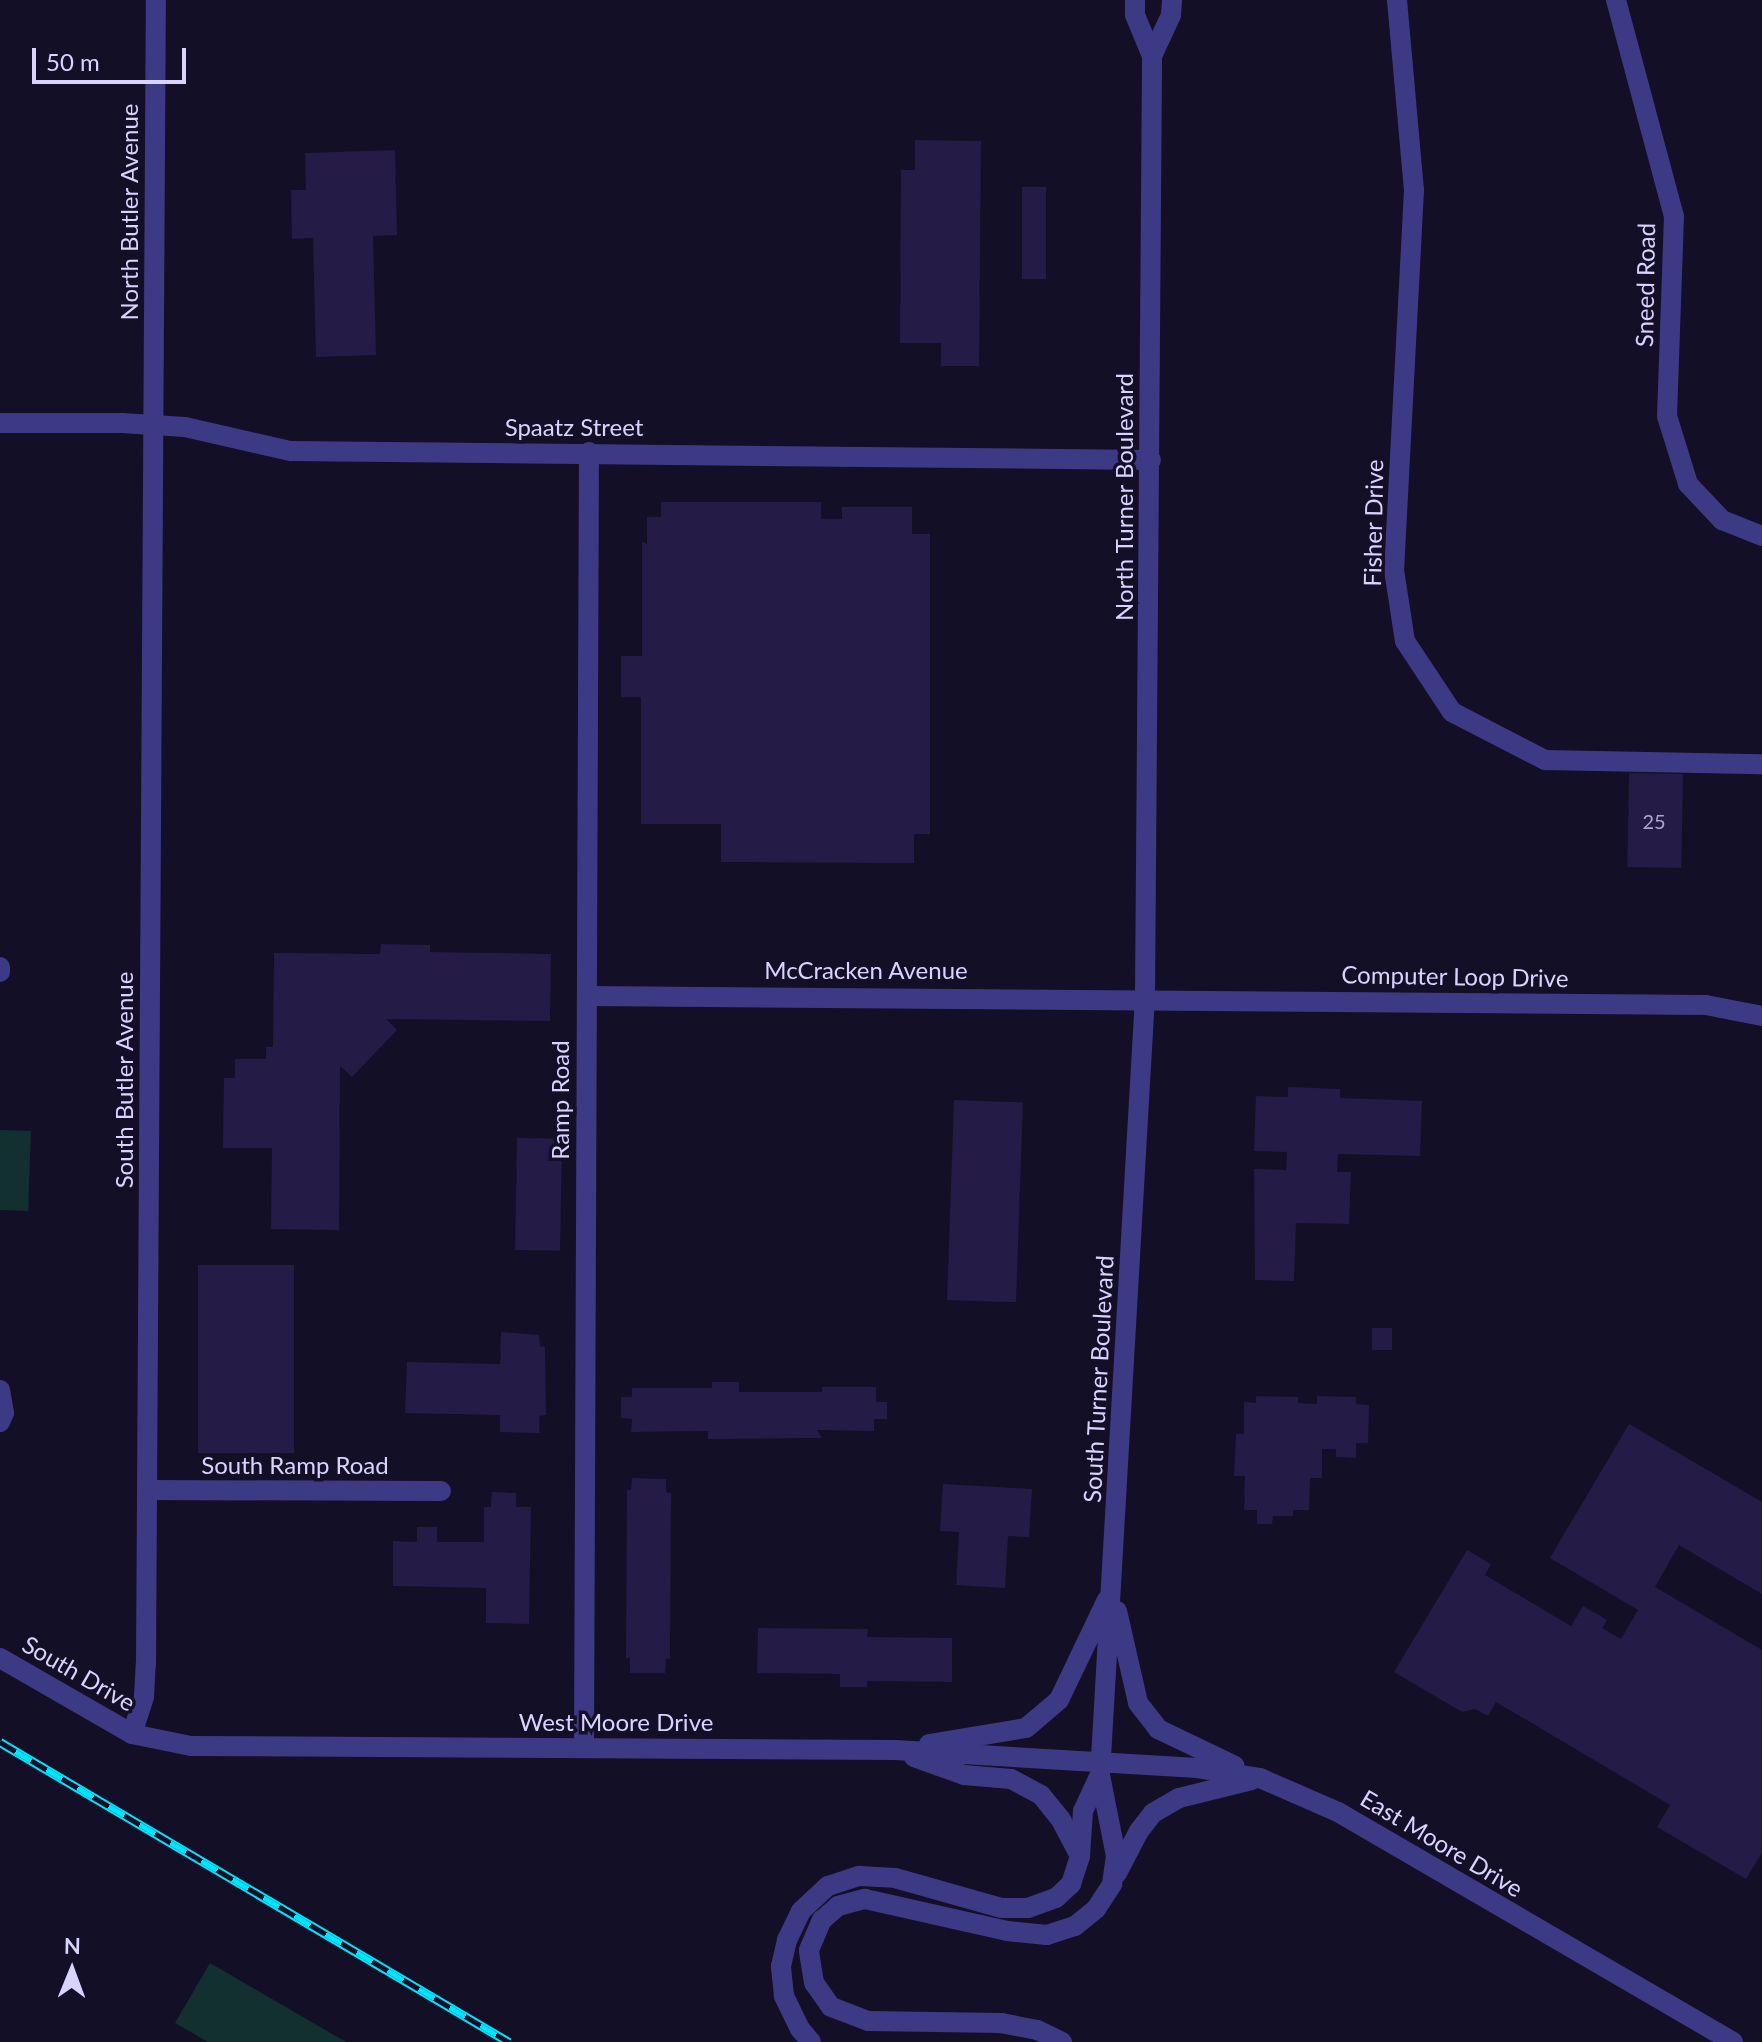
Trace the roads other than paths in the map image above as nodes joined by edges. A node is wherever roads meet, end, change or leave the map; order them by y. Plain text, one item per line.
1 (156, 0) edge
2 (1135, 0) edge
3 (1172, 0) edge
4 (1397, 0) edge
5 (1616, 0) edge
6 (1152, 56) junction
7 (0, 423) edge
8 (154, 424) junction
9 (589, 452) junction
10 (1151, 460) junction
11 (1762, 536) edge
12 (1762, 764) edge
13 (587, 996) junction
14 (1145, 998) junction
15 (1762, 1016) edge
16 (0, 1390) edge
17 (0, 1422) edge
18 (147, 1490) junction
19 (441, 1491) dead end
20 (1112, 1589) junction
21 (0, 1658) edge
22 (132, 1734) junction
23 (584, 1748) junction
24 (895, 1750) junction
25 (1100, 1768) junction
26 (1260, 1778) junction
27 (1080, 1856) junction
28 (1112, 1884) junction
29 (811, 2042) edge
30 (1062, 2042) edge
31 (1733, 2042) edge

1 - 8 street, North Butler Avenue
2 - 6 street
3 - 6 street, North Turner Boulevard
4 - 12 street, Fisher Drive
5 - 11 street, Sneed Road
6 - 10 street, North Turner Boulevard
7 - 8 street, Spaatz Street
8 - 9 street, Spaatz Street
8 - 18 street, South Butler Avenue
9 - 10 street, Spaatz Street
9 - 13 street, Ramp Road
10 - 14 street, North Turner Boulevard
13 - 14 street, McCracken Avenue
13 - 23 street, Ramp Road
14 - 15 street, Computer Loop Drive
14 - 20 street, South Turner Boulevard
16 - 17 street
18 - 19 street, South Ramp Road
18 - 22 street, South Butler Avenue
20 - 24 street
20 - 25 street, South Turner Boulevard
20 - 26 street
21 - 22 street, South Drive
22 - 23 street, West Moore Drive
23 - 24 street, West Moore Drive
24 - 25 street, West Moore Drive
24 - 27 street
25 - 26 street, East Moore Drive
25 - 27 street
25 - 28 street
26 - 28 street
26 - 31 street, East Moore Drive
27 - 29 street
28 - 30 street

